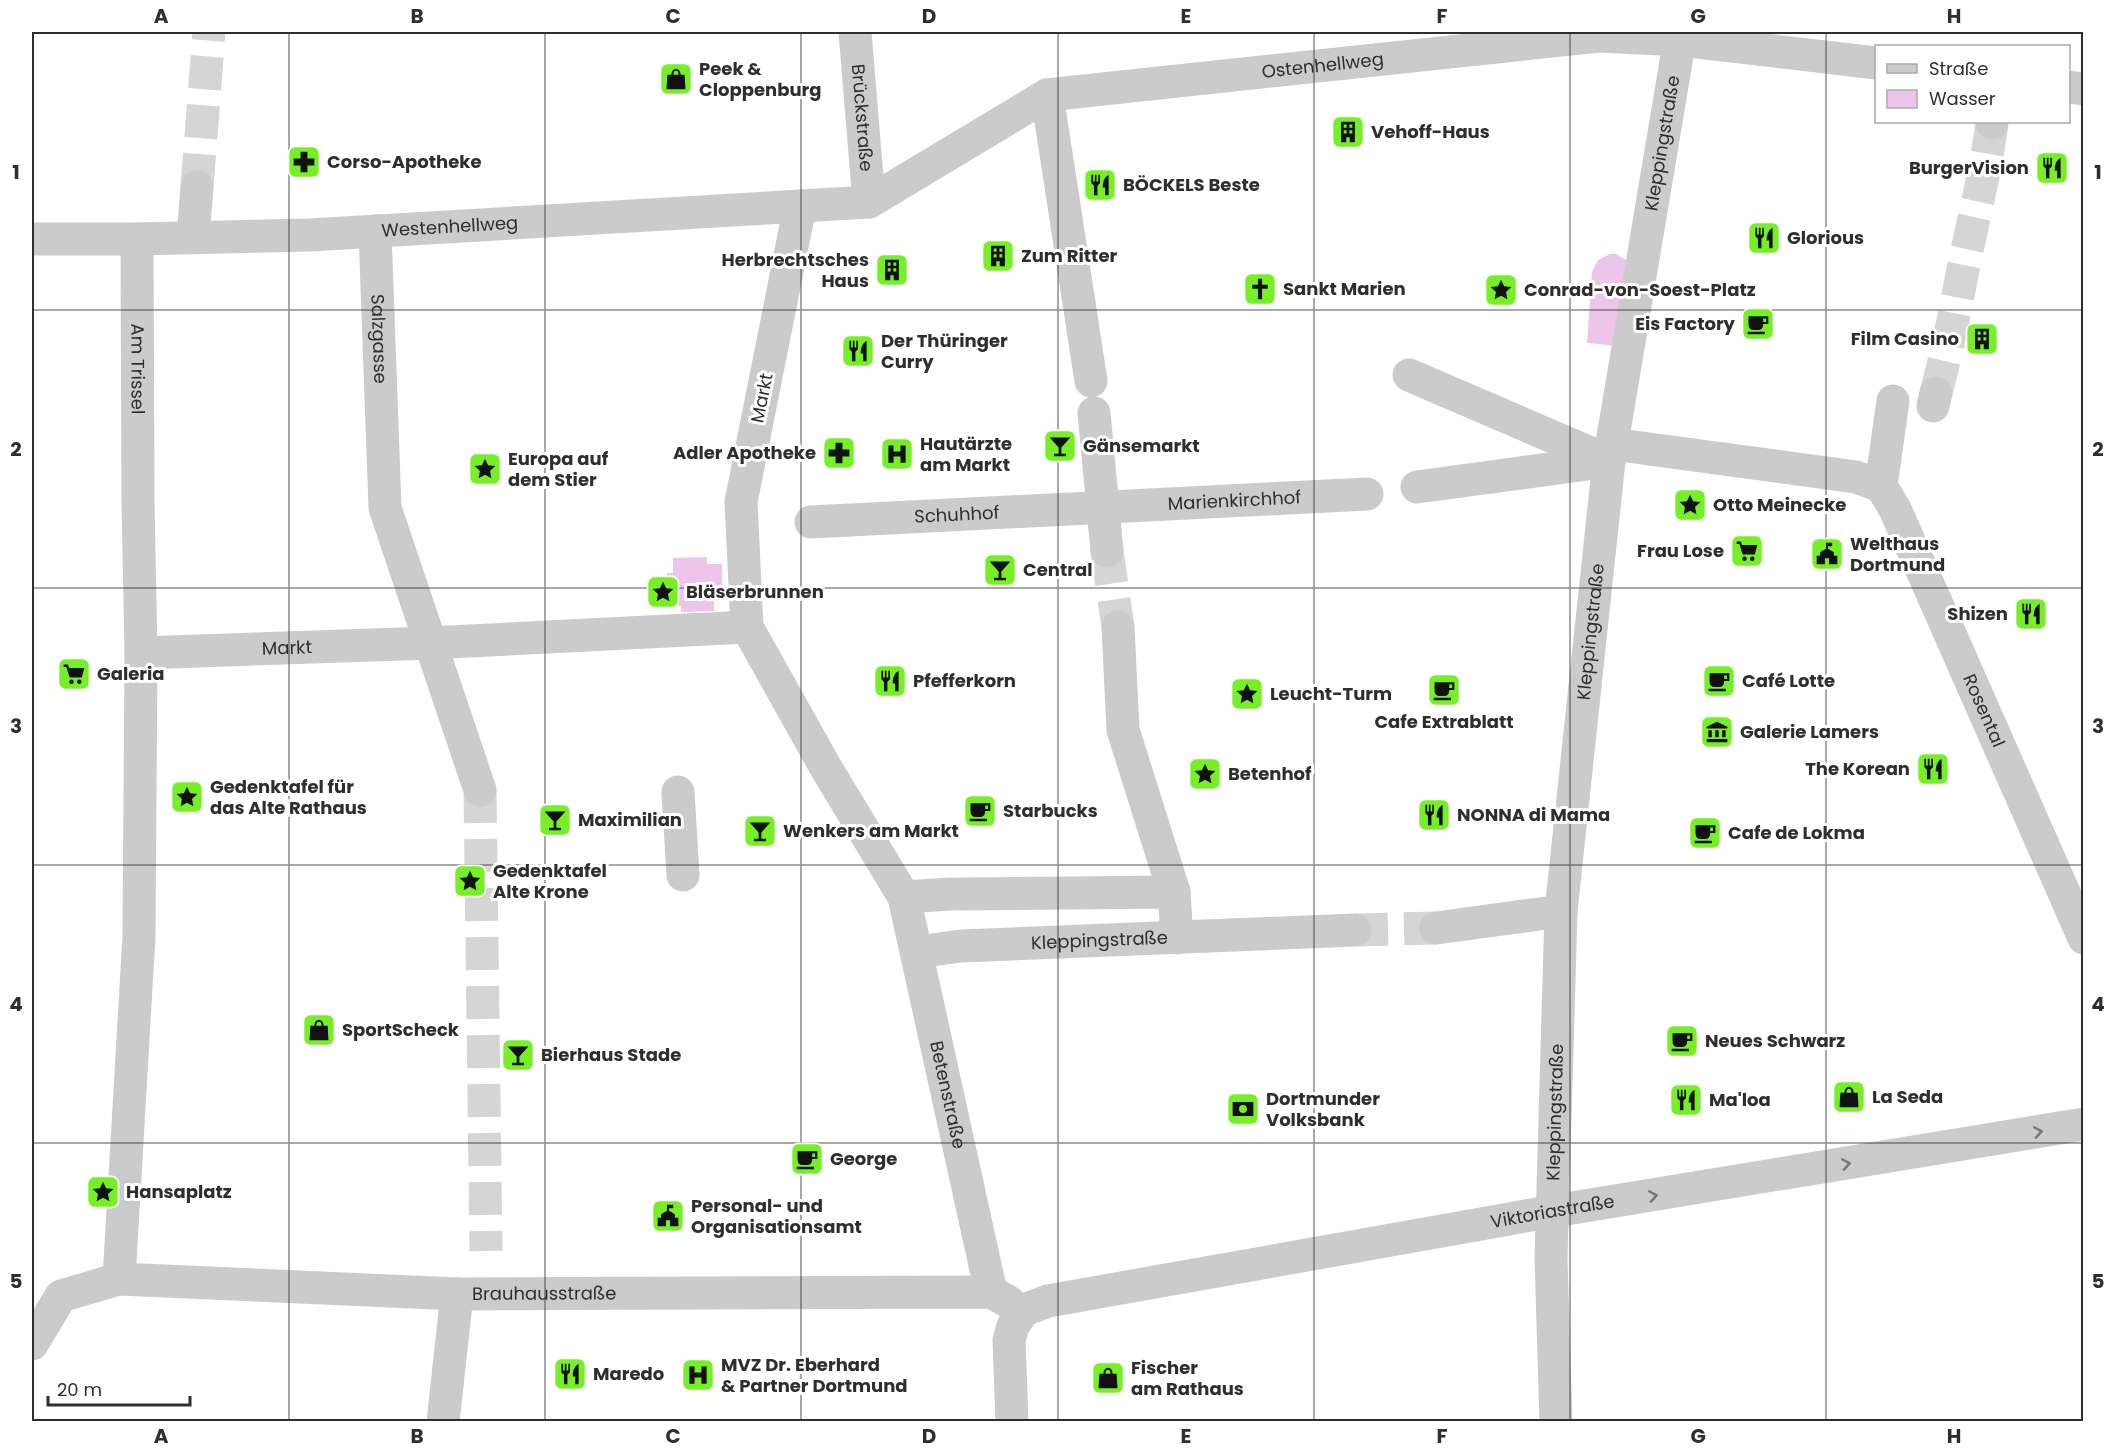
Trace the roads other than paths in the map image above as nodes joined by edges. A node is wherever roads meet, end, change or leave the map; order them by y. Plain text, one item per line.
1 (855, 32) edge
2 (1599, 34) edge
3 (1681, 36) edge
4 (1875, 63) edge
5 (1047, 95) junction
6 (197, 187) tunnel mouth
7 (869, 202) junction
8 (800, 206) junction
9 (375, 231) junction
10 (193, 237) junction
11 (32, 239) edge
12 (137, 239) junction
13 (1409, 375) dead end
14 (1893, 401) dead end
15 (1611, 453) junction
16 (1881, 486) junction
17 (1417, 487) dead end
18 (1367, 494) dead end
19 (1102, 507) junction
20 (811, 522) dead end
21 (1107, 551) tunnel mouth
22 (747, 627) junction
23 (1118, 627) tunnel mouth
24 (431, 643) junction
25 (141, 653) junction
26 (826, 768) joint
27 (480, 790) tunnel mouth
28 (678, 792) dead end
29 (683, 875) dead end
30 (1174, 892) junction
31 (904, 897) junction
32 (1561, 911) junction
33 (1077, 921) junction
34 (1436, 928) tunnel mouth
35 (1355, 930) tunnel mouth
36 (1177, 938) junction
37 (2084, 938) edge
38 (917, 952) junction
39 (2084, 1124) edge
40 (1554, 1211) junction
41 (119, 1279) junction
42 (991, 1292) junction
43 (457, 1294) junction
44 (1024, 1310) junction
45 (32, 1344) edge
46 (444, 1422) edge
47 (1012, 1422) edge
48 (1556, 1422) edge

1 - 7 street, Brückstraße
2 - 3 street, Ostenhellweg
2 - 5 street, Ostenhellweg
3 - 4 street, Ostenhellweg
3 - 15 street, Kleppingstraße
5 - 7 street, Ostenhellweg
5 - 19 street
6 - 10 street
7 - 8 street, Westenhellweg
8 - 9 street, Westenhellweg
8 - 22 street, Markt
9 - 10 street, Westenhellweg
9 - 24 street, Salzgasse
10 - 12 street, Westenhellweg
11 - 12 street, Westenhellweg
12 - 25 street, Am Trissel
13 - 15 street
14 - 16 street
15 - 16 street
15 - 17 street
15 - 32 street, Kleppingstraße
16 - 37 street, Rosental
18 - 19 street, Marienkirchhof
19 - 20 street, Schuhhof
19 - 21 street
22 - 24 street, Markt
22 - 26 street, Markt
23 - 30 street
24 - 25 street, Markt
24 - 27 street
25 - 41 street
26 - 31 street, Betenstraße
28 - 29 street
30 - 33 street
30 - 36 street
31 - 33 street
31 - 38 street, Betenstraße
32 - 34 street
32 - 40 street, Kleppingstraße
33 - 36 street, Kleppingstraße
33 - 38 street, Kleppingstraße
35 - 36 street, Kleppingstraße
38 - 42 street, Betenstraße
40 -> 39 street, Viktoriastraße
40 - 44 street, Viktoriastraße
40 - 48 street, Kleppingstraße
41 - 43 street, Brauhausstraße
41 - 45 street, Brauhausstraße
42 - 43 street, Brauhausstraße
42 - 44 street, Brauhausstraße
43 - 46 street
44 - 47 street

